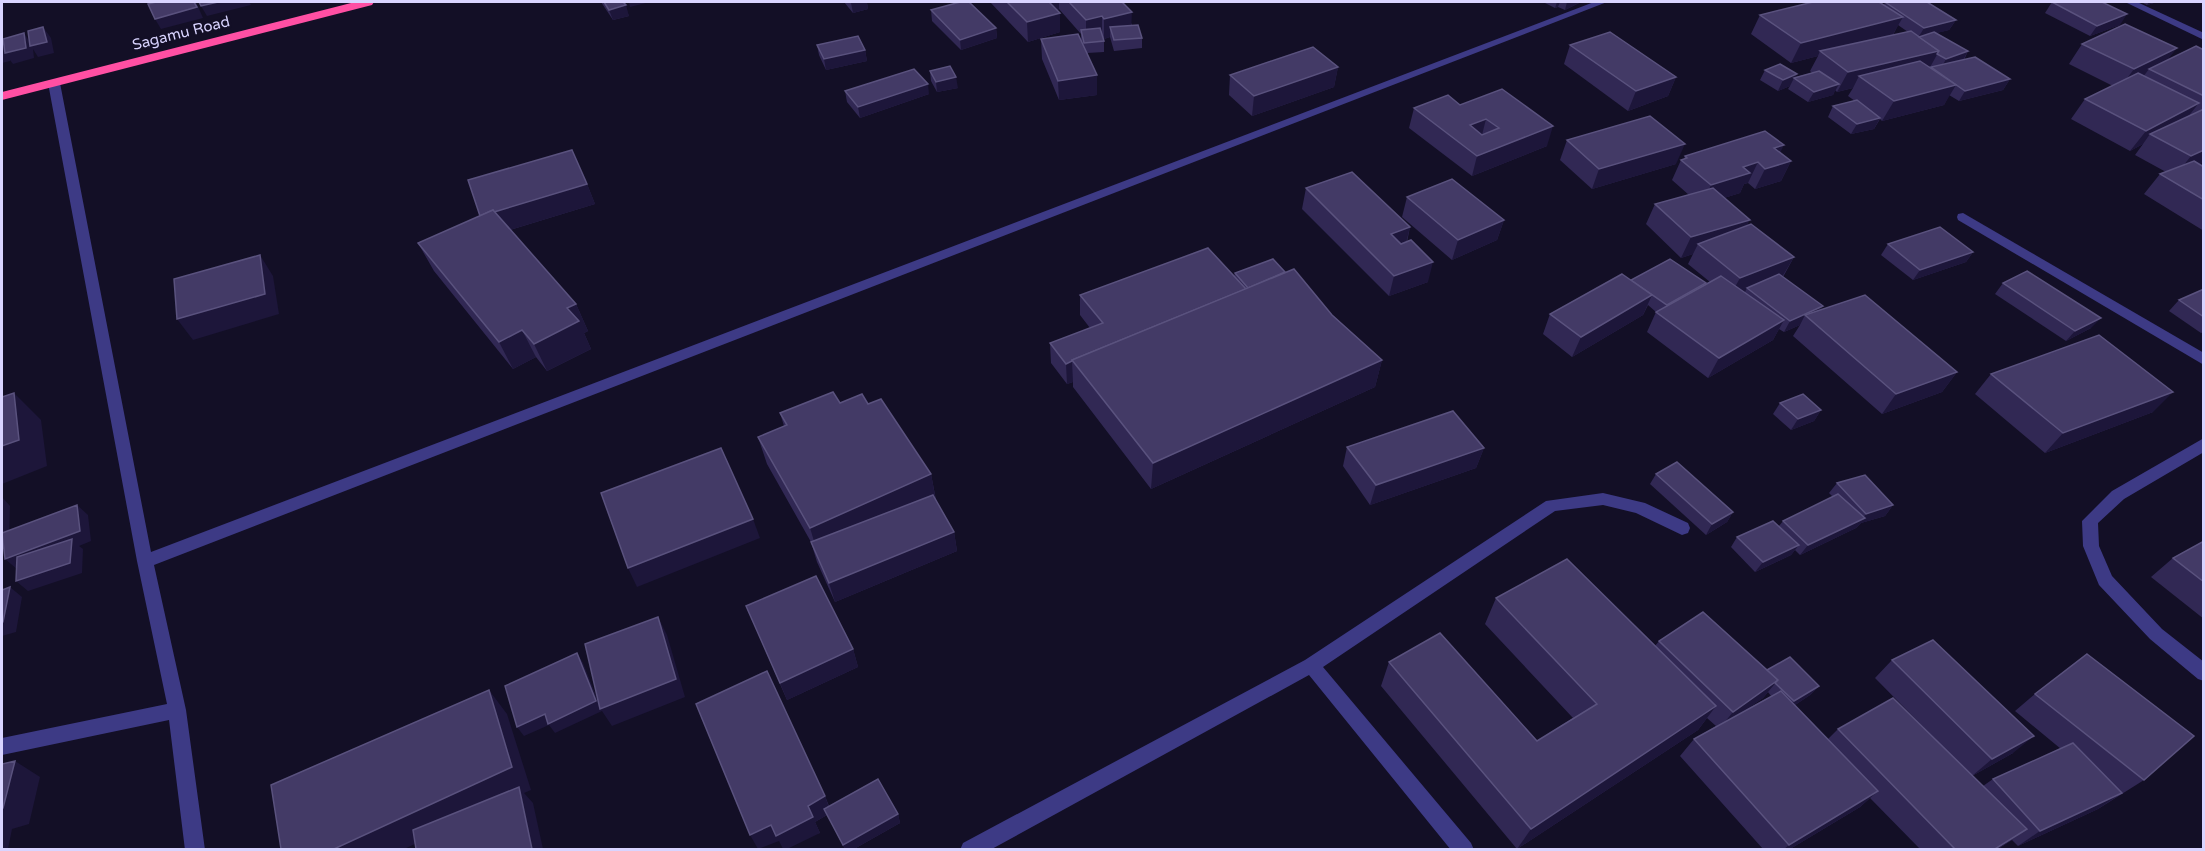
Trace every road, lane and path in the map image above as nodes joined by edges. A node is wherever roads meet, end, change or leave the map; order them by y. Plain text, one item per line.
1 (368, 2) edge
2 (1602, 2) edge
3 (2130, 2) edge
4 (2204, 37) edge
5 (54, 82) junction
6 (2, 96) edge
7 (1963, 216) dead end
8 (2204, 360) edge
9 (2204, 444) edge
10 (1682, 528) dead end
11 (146, 561) junction
12 (1311, 665) junction
13 (2204, 673) edge
14 (177, 710) junction
15 (2, 747) edge
16 (195, 849) edge
17 (970, 849) edge
18 (1464, 849) edge

1 - 5 highway, Sagamu Road
2 - 11 street
3 - 4 street
5 - 6 highway, Sagamu Road
5 - 11 street
7 - 8 street
9 - 13 street
10 - 12 street
11 - 14 street
12 - 17 street
12 - 18 street
14 - 15 street
14 - 16 street

